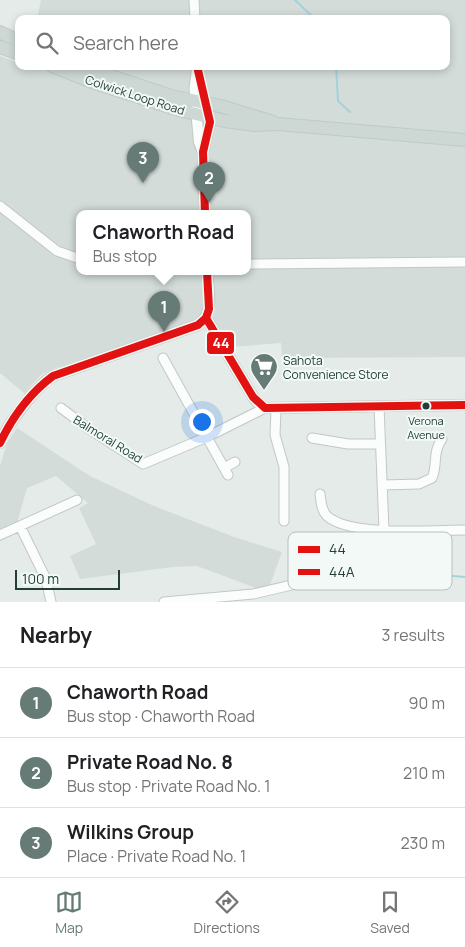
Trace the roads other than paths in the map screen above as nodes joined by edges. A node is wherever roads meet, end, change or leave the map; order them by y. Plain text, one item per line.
1 (194, 0) edge
2 (195, 15) edge
3 (0, 32) edge
4 (15, 39) edge
5 (0, 41) edge
6 (0, 47) edge
7 (15, 47) edge
8 (15, 53) edge
9 (197, 70) edge
10 (81, 72) edge
11 (201, 102) junction
12 (203, 116) junction
13 (278, 124) junction
14 (465, 140) edge
15 (0, 206) edge
16 (205, 210) edge
17 (76, 258) edge
18 (465, 262) edge
19 (251, 264) edge
20 (207, 275) edge
21 (206, 318) junction
22 (163, 358) dead end
23 (465, 405) edge
24 (379, 406) junction
25 (61, 408) dead end
26 (270, 408) junction
27 (207, 437) junction
28 (312, 438) dead end
29 (436, 442) dead end
30 (0, 443) edge
31 (380, 444) junction
32 (235, 462) dead end
33 (383, 485) junction
34 (320, 494) dead end
35 (77, 500) dead end
36 (284, 521) dead end
37 (20, 526) junction
38 (384, 530) junction
39 (465, 530) edge
40 (0, 535) edge
41 (288, 586) edge
42 (51, 602) edge
43 (164, 602) edge

1 - 2 street
3 - 4 main road
5 - 7 street
6 - 8 main road
9 - 11 street
10 - 11 main road, Colwick Loop Road
10 - 12 main road, Colwick Loop Road
11 - 12 street
11 - 13 main road, Colwick Loop Road
12 - 13 main road, Colwick Loop Road
12 - 16 street
13 - 14 main road, Colwick Loop Road
15 - 17 street
18 - 19 street
20 - 21 street
21 - 26 street
21 - 30 street
22 - 27 street
23 - 24 street
24 - 26 street
24 - 31 street
25 - 27 street, Balmoral Road
26 - 27 street, Balmoral Road
26 - 36 street
27 - 32 street
28 - 31 street
29 - 33 street
31 - 33 street
33 - 38 street
34 - 38 street
35 - 37 street
37 - 40 street
37 - 42 street
38 - 39 street
41 - 43 street

